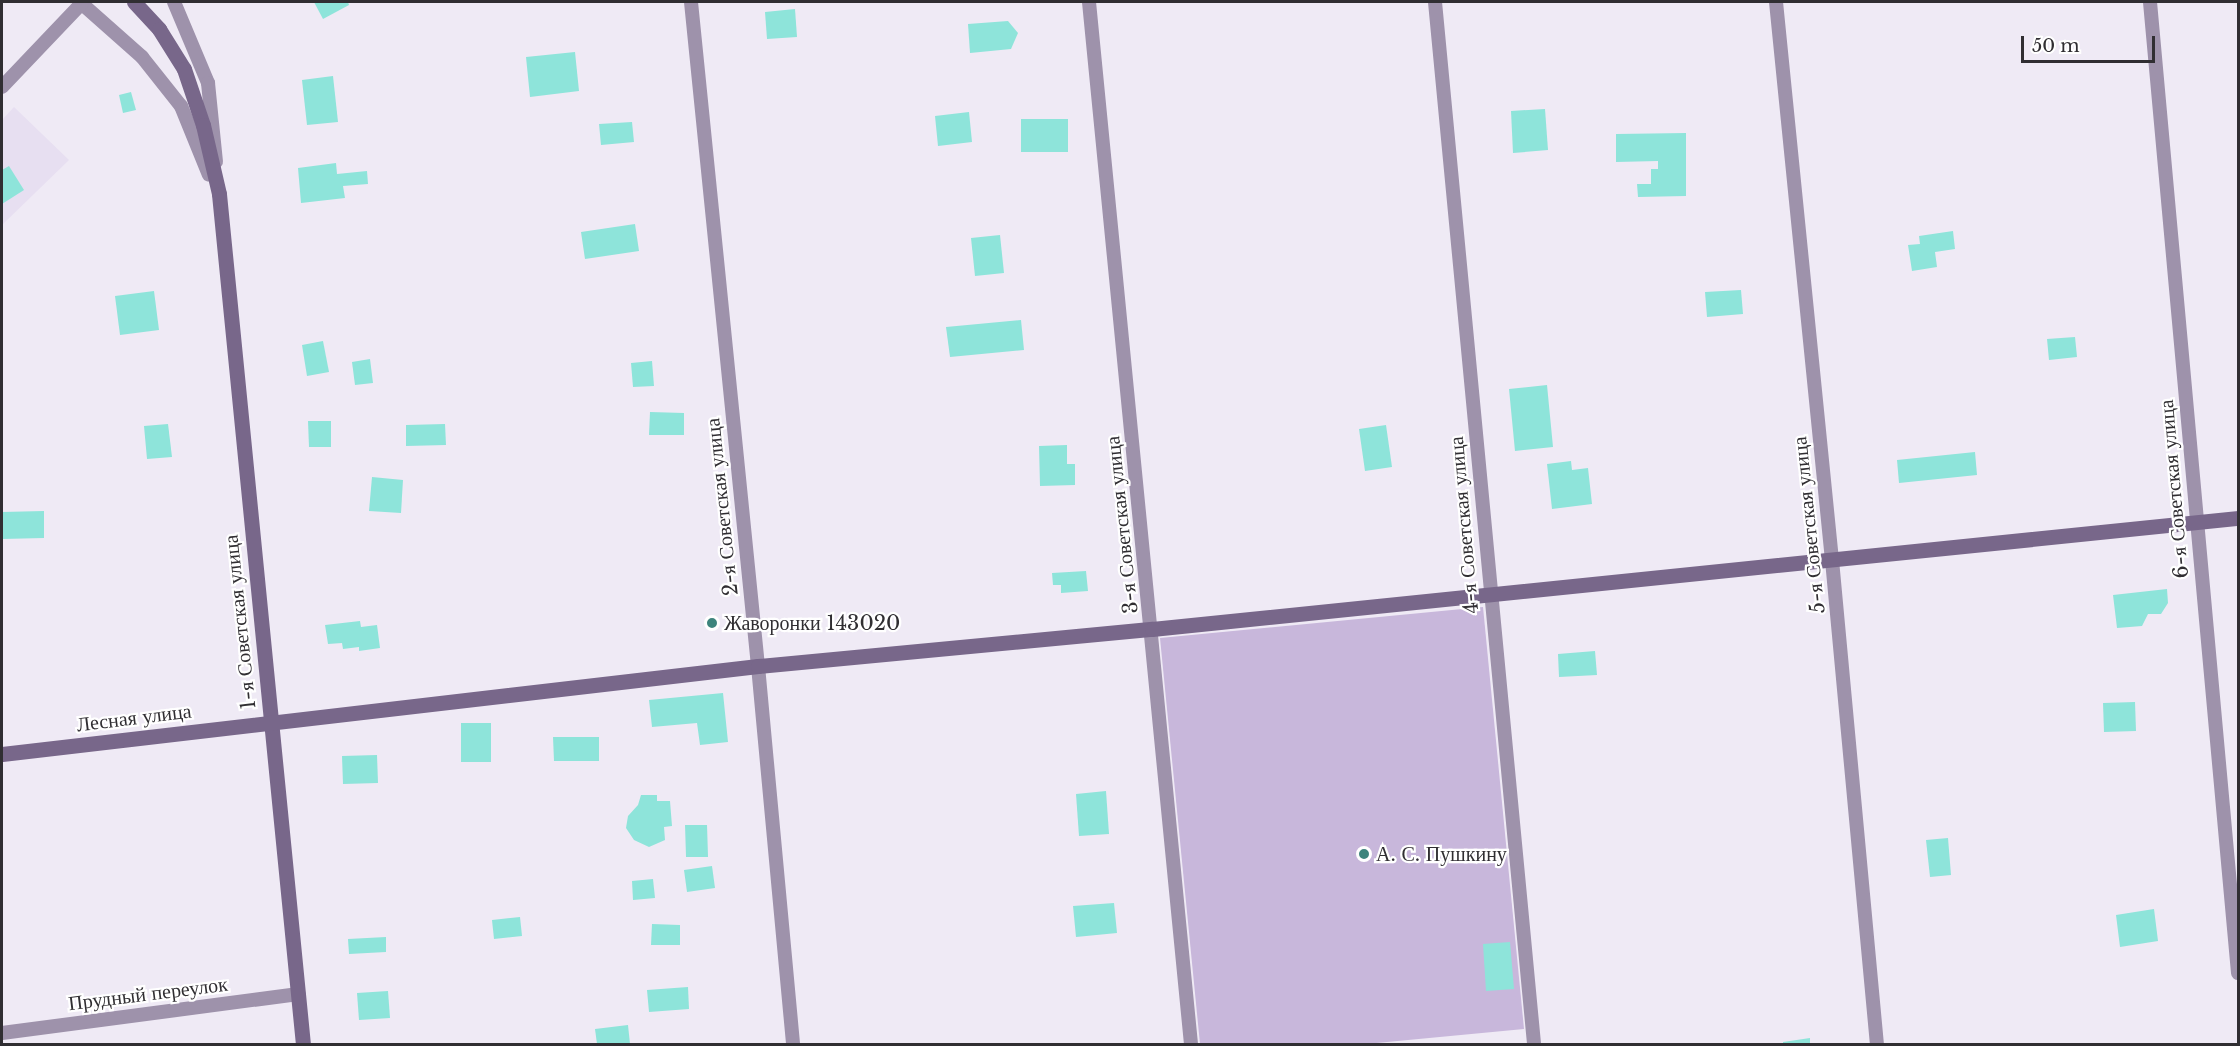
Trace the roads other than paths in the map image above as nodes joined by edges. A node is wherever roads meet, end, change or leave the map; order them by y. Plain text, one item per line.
1 (81, 2) edge
2 (134, 2) edge
3 (174, 2) edge
4 (691, 2) edge
5 (1089, 2) edge
6 (1435, 2) edge
7 (1776, 2) edge
8 (2150, 2) edge
9 (2, 87) edge
10 (219, 194) junction
11 (2238, 518) edge
12 (2196, 523) junction
13 (1832, 560) junction
14 (1491, 594) junction
15 (1152, 629) junction
16 (758, 666) junction
17 (272, 723) junction
18 (2, 754) edge
19 (2238, 973) edge
20 (298, 994) junction
21 (2, 1032) edge
22 (303, 1044) edge
23 (793, 1044) edge
24 (1191, 1044) edge
25 (1534, 1044) edge
26 (1877, 1044) edge

1 - 9 street
1 - 10 street
2 - 10 street, 1-я Советская улица
3 - 10 street
4 - 16 street, 2-я Советская улица
5 - 15 street, 3-я Советская улица
6 - 14 street, 4-я Советская улица
7 - 13 street, 5-я Советская улица
8 - 12 street, 6-я Советская улица
10 - 17 street, 1-я Советская улица
11 - 12 street, Лесная улица
12 - 13 street, Лесная улица
12 - 19 street, 6-я Советская улица
13 - 14 street, Лесная улица
13 - 26 street, 5-я Советская улица
14 - 15 street, Лесная улица
14 - 25 street, 4-я Советская улица
15 - 16 street, Лесная улица
15 - 24 street, 3-я Советская улица
16 - 17 street, Лесная улица
16 - 23 street, 2-я Советская улица
17 - 18 street, Лесная улица
17 - 20 street, 1-я Советская улица
20 - 21 street, Прудный переулок
20 - 22 street, 1-я Советская улица

